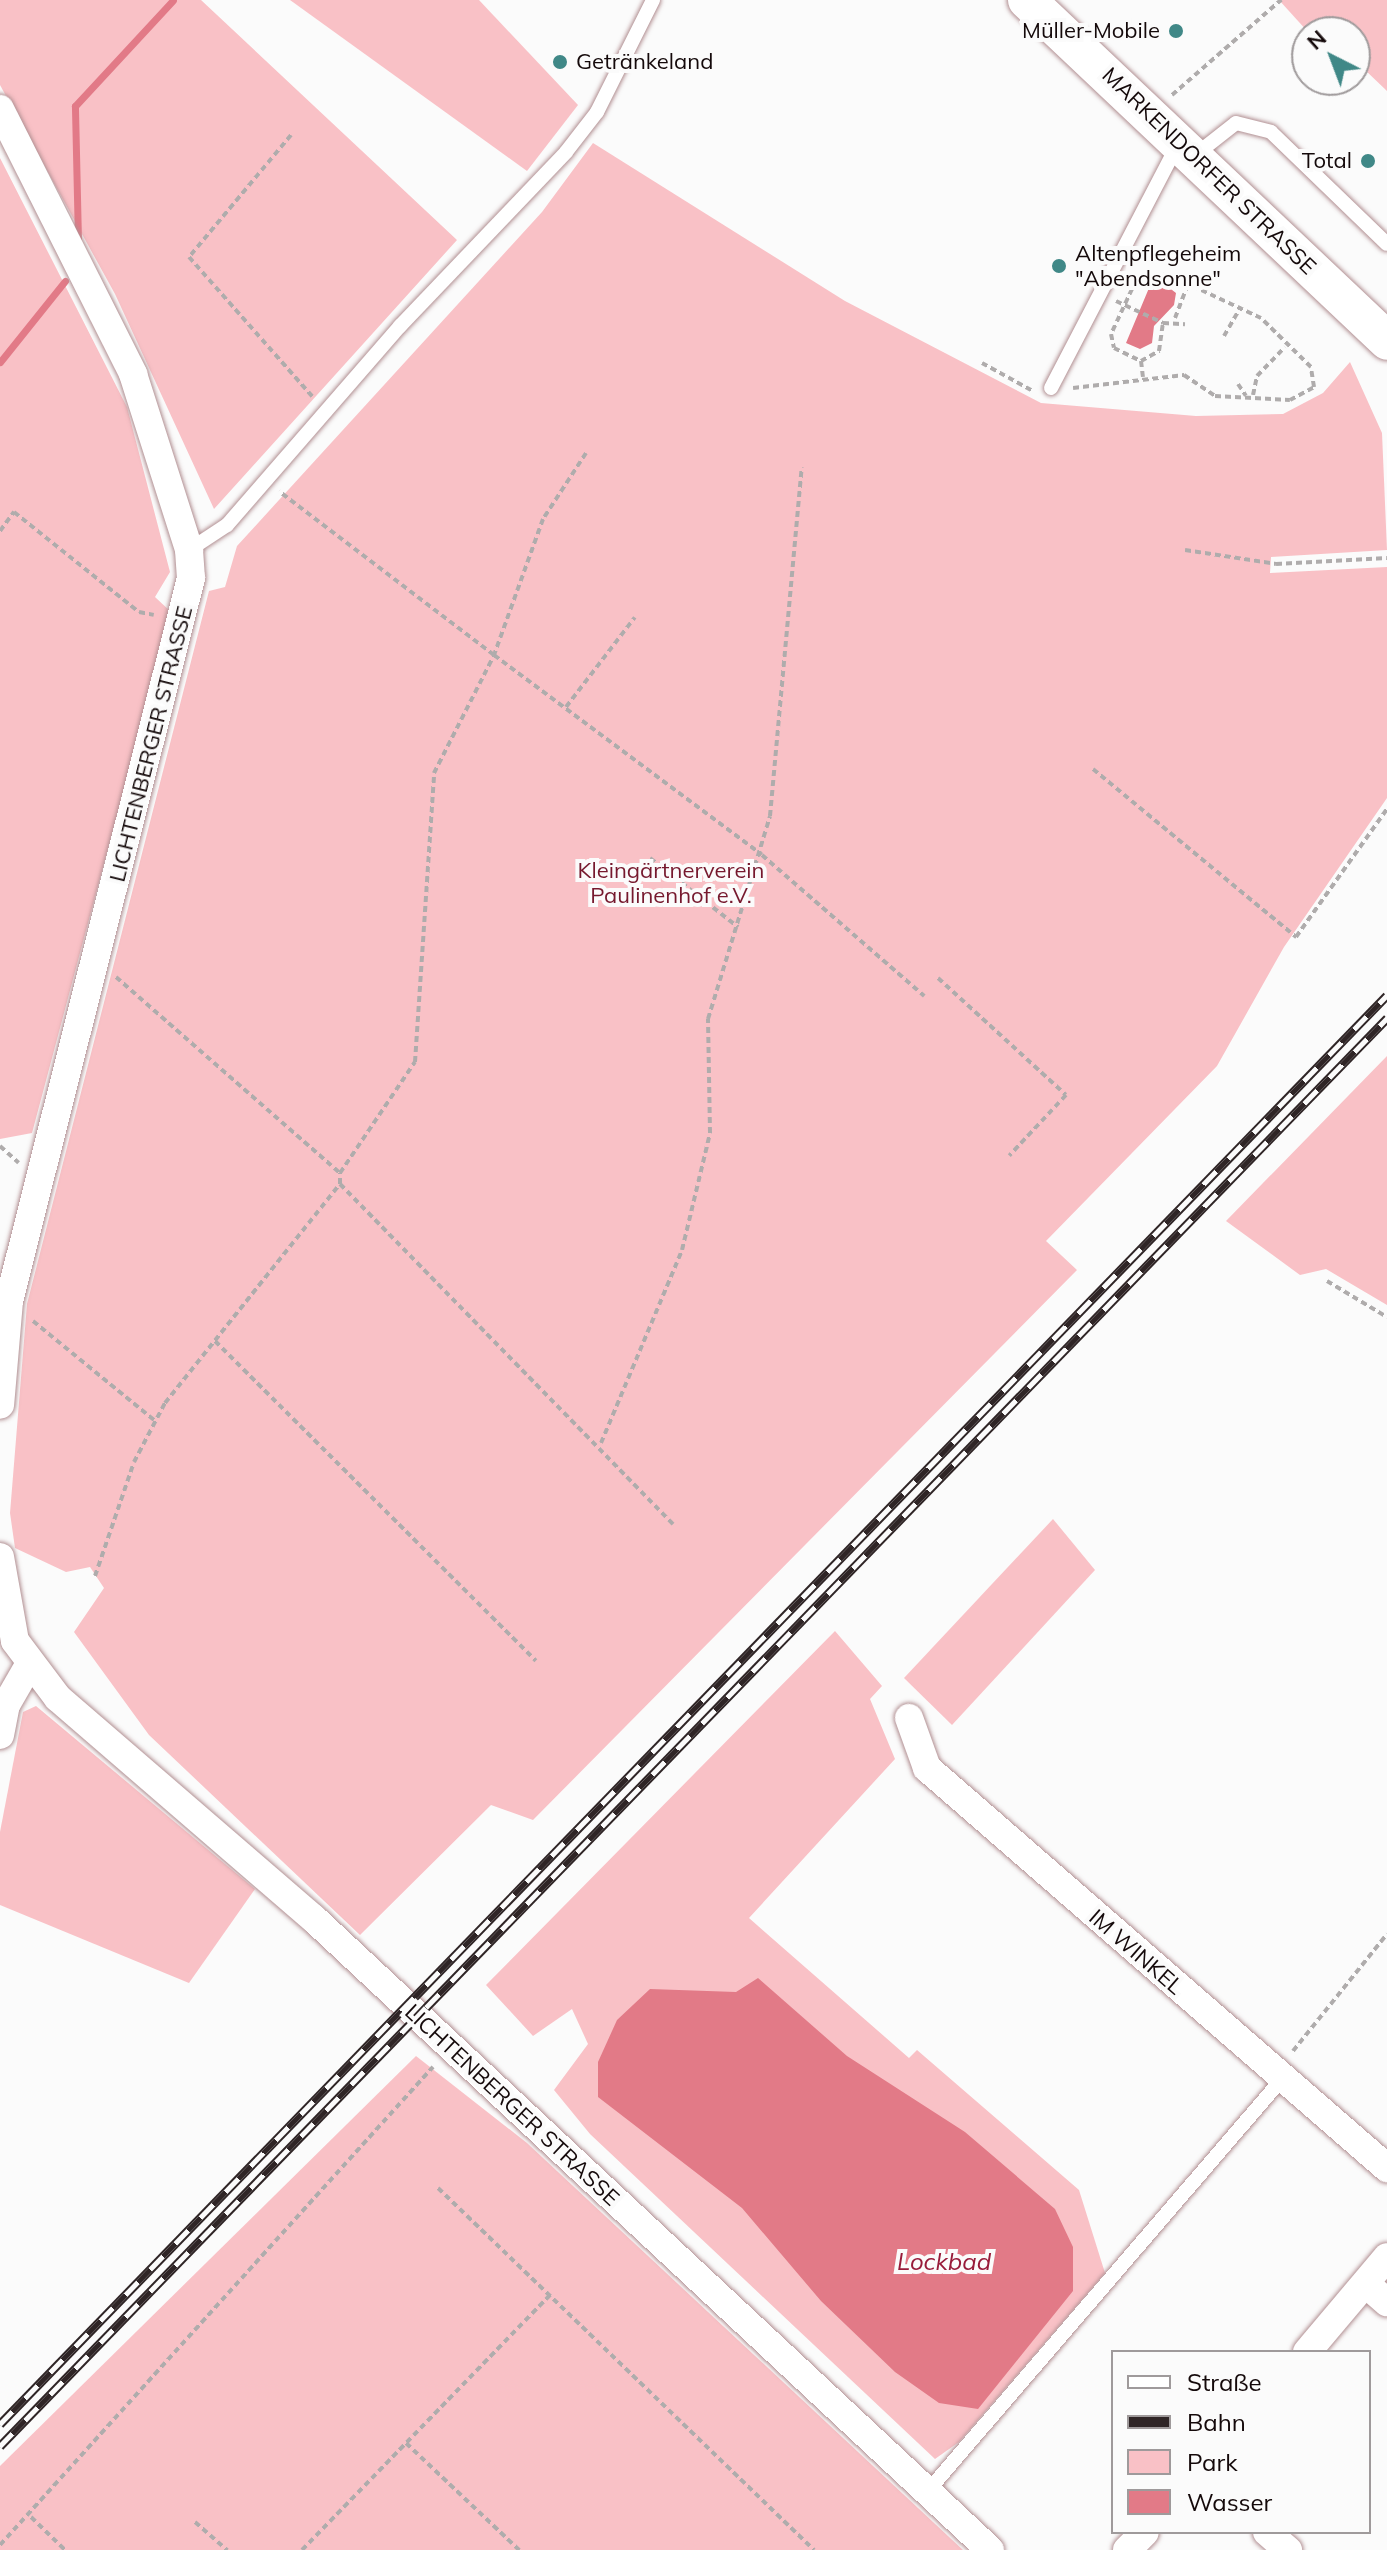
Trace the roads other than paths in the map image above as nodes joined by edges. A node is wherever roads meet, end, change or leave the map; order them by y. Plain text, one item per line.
1 (653, 0) edge
2 (1029, 1) edge
3 (0, 109) edge
4 (1185, 151) junction
5 (1387, 244) edge
6 (1387, 341) edge
7 (1051, 388) road end
8 (189, 550) junction
9 (0, 1405) edge
10 (0, 1557) edge
11 (29, 1665) junction
12 (909, 1718) dead end
13 (0, 1735) edge
14 (1278, 2076) junction
15 (1387, 2168) edge
16 (1387, 2257) edge
17 (1376, 2293) edge
18 (1309, 2350) edge
19 (927, 2492) junction
20 (1143, 2534) edge
21 (1269, 2534) edge
22 (990, 2550) edge
23 (1127, 2550) edge
24 (1288, 2550) edge

1 - 8 lane
2 - 4 street, MARKENDORFER STRASSE
3 - 8 street, LICHTENBERGER STRASSE
4 - 5 lane
4 - 6 street, MARKENDORFER STRASSE
4 - 7 lane
8 - 9 street, LICHTENBERGER STRASSE
10 - 11 street, LICHTENBERGER STRASSE
11 - 13 street
11 - 19 street, LICHTENBERGER STRASSE
12 - 14 street, IM WINKEL
14 - 15 street, IM WINKEL
14 - 19 lane
16 - 17 street
17 - 18 street
19 - 22 street, LICHTENBERGER STRASSE
20 - 23 street
21 - 24 street

